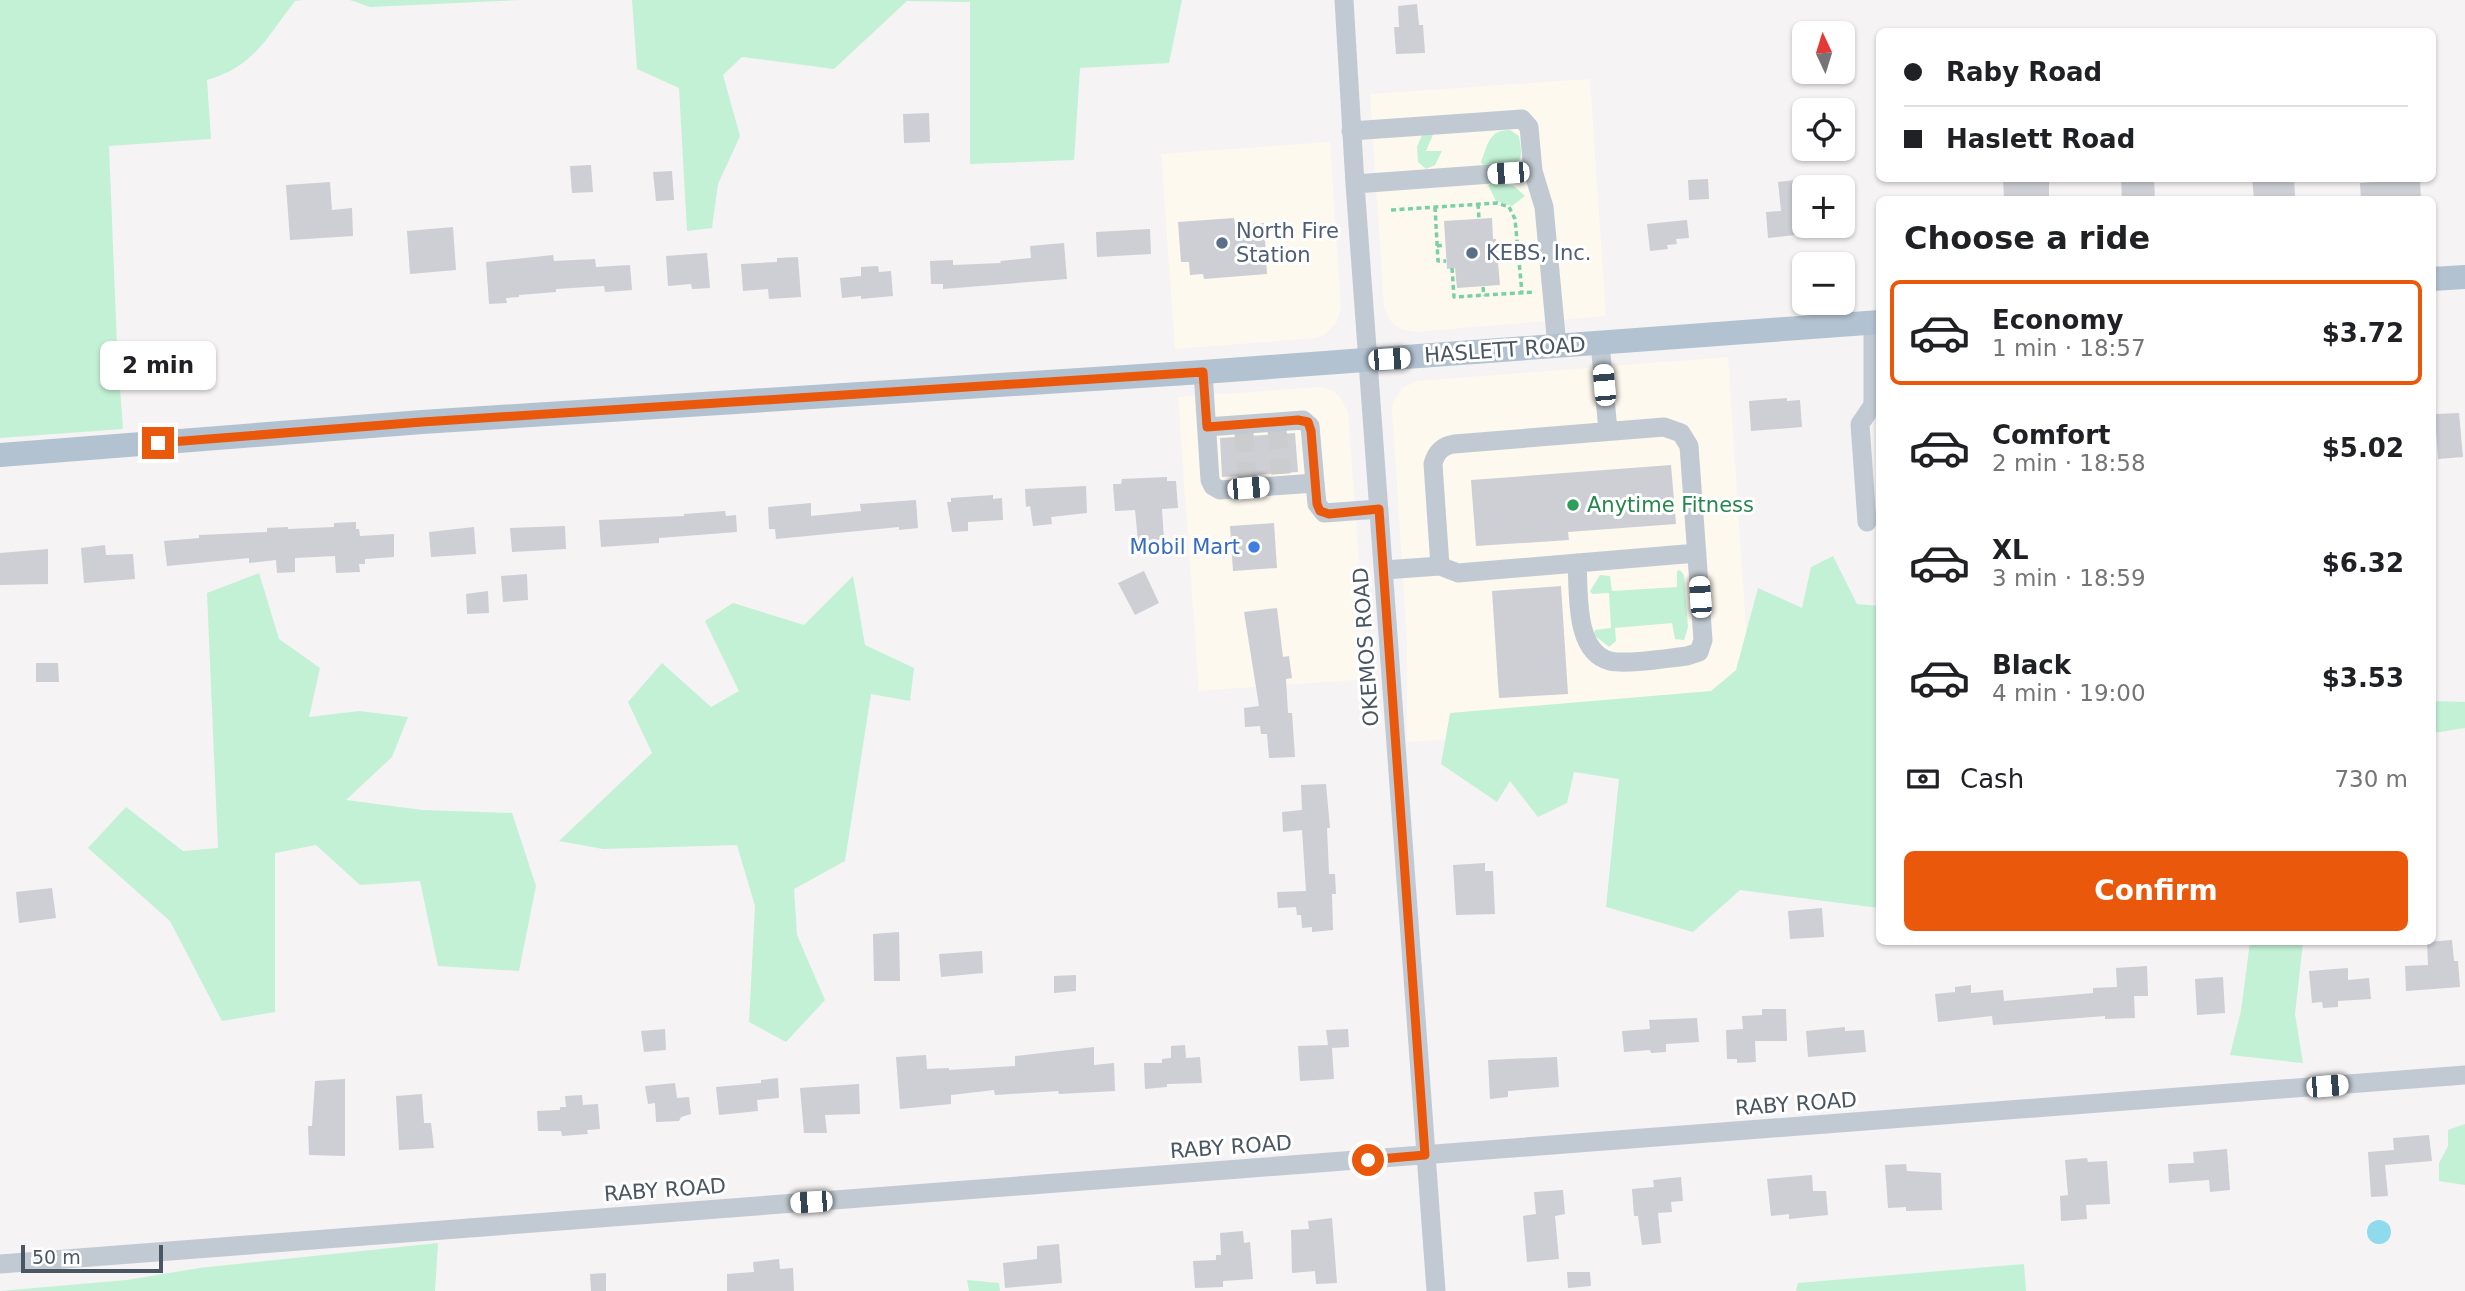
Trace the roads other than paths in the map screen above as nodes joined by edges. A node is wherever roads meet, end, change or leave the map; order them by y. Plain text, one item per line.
1 (1344, 0) edge
2 (1351, 131) junction
3 (1532, 171) junction
4 (1355, 184) junction
5 (2465, 277) edge
6 (2436, 279) edge
7 (1876, 322) edge
8 (1600, 343) junction
9 (1557, 346) junction
10 (1368, 360) junction
11 (1203, 372) junction
12 (1207, 427) junction
13 (1608, 431) junction
14 (0, 455) edge
15 (1315, 483) junction
16 (1379, 509) junction
17 (1867, 522) dead end
18 (1697, 553) junction
19 (1577, 563) junction
20 (1440, 566) junction
21 (1384, 570) junction
22 (2465, 1075) edge
23 (1425, 1155) junction
24 (0, 1264) edge
25 (1436, 1291) edge

1 - 2 street, OKEMOS ROAD
2 - 3 street
2 - 4 street, OKEMOS ROAD
3 - 4 street
3 - 9 street
4 - 10 street, OKEMOS ROAD
5 - 6 main road
7 - 8 main road, HASLETT ROAD
7 - 17 street
8 - 9 main road, HASLETT ROAD
8 - 13 street
9 - 10 main road, HASLETT ROAD
10 - 11 main road, HASLETT ROAD
10 - 16 street, OKEMOS ROAD
11 - 12 street
11 - 14 main road, HASLETT ROAD
12 - 15 street
12 - 15 street
13 - 18 street
13 - 20 street
15 - 16 street
16 - 21 street, OKEMOS ROAD
18 - 19 street
18 - 19 street
19 - 20 street
20 - 21 street
21 - 23 street, OKEMOS ROAD
22 - 23 street, RABY ROAD
23 - 24 street, RABY ROAD
23 - 25 street, OKEMOS ROAD

